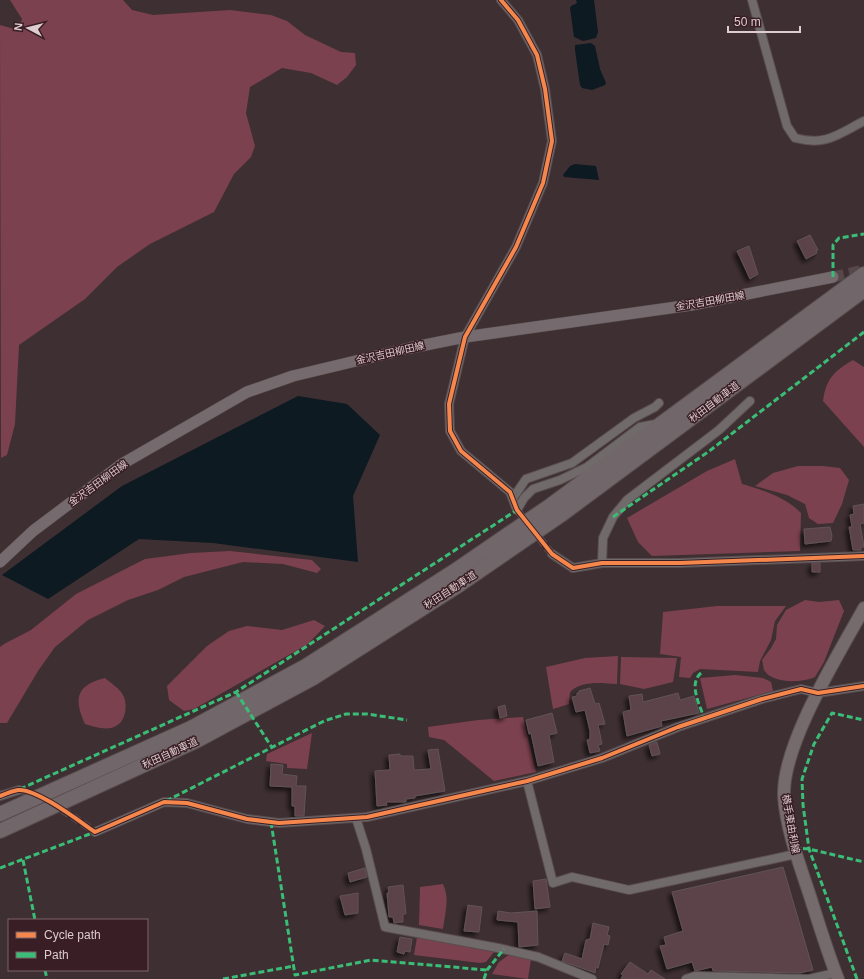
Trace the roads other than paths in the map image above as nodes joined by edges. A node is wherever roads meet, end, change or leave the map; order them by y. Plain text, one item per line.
1 (501, 0) edge
2 (752, 0) edge
3 (864, 121) edge
4 (864, 274) edge
5 (833, 277) tunnel mouth
6 (864, 290) edge
7 (465, 338) junction
8 (750, 401) dead end
9 (659, 403) dead end
10 (661, 423) junction
11 (513, 498) junction
12 (552, 554) tunnel mouth
13 (864, 556) edge
14 (0, 562) edge
15 (602, 563) junction
16 (864, 608) edge
17 (864, 686) edge
18 (818, 693) junction
19 (527, 781) junction
20 (19, 790) tunnel mouth
21 (0, 796) edge
22 (0, 814) edge
23 (356, 818) junction
24 (0, 831) edge
25 (95, 832) dead end
26 (796, 854) junction
27 (837, 976) edge
28 (592, 979) edge
29 (686, 979) edge

1 - 7 street
2 - 3 street
4 - 10 highway, 秋田自動車道
5 - 7 main road, 金沢吉田柳田線
6 - 24 highway, 秋田自動車道
7 - 11 street
7 - 14 main road, 金沢吉田柳田線
8 - 15 street
9 - 11 street
10 - 11 street
10 - 22 highway, 秋田自動車道
12 - 15 street
13 - 15 street
16 - 18 main road, 横手東由利線
17 - 18 street
18 - 19 street
18 - 26 main road, 横手東由利線
19 - 23 street
19 - 26 street
20 - 21 street
23 - 25 street
23 - 28 street
26 - 27 main road, 横手東由利線
27 - 29 street

